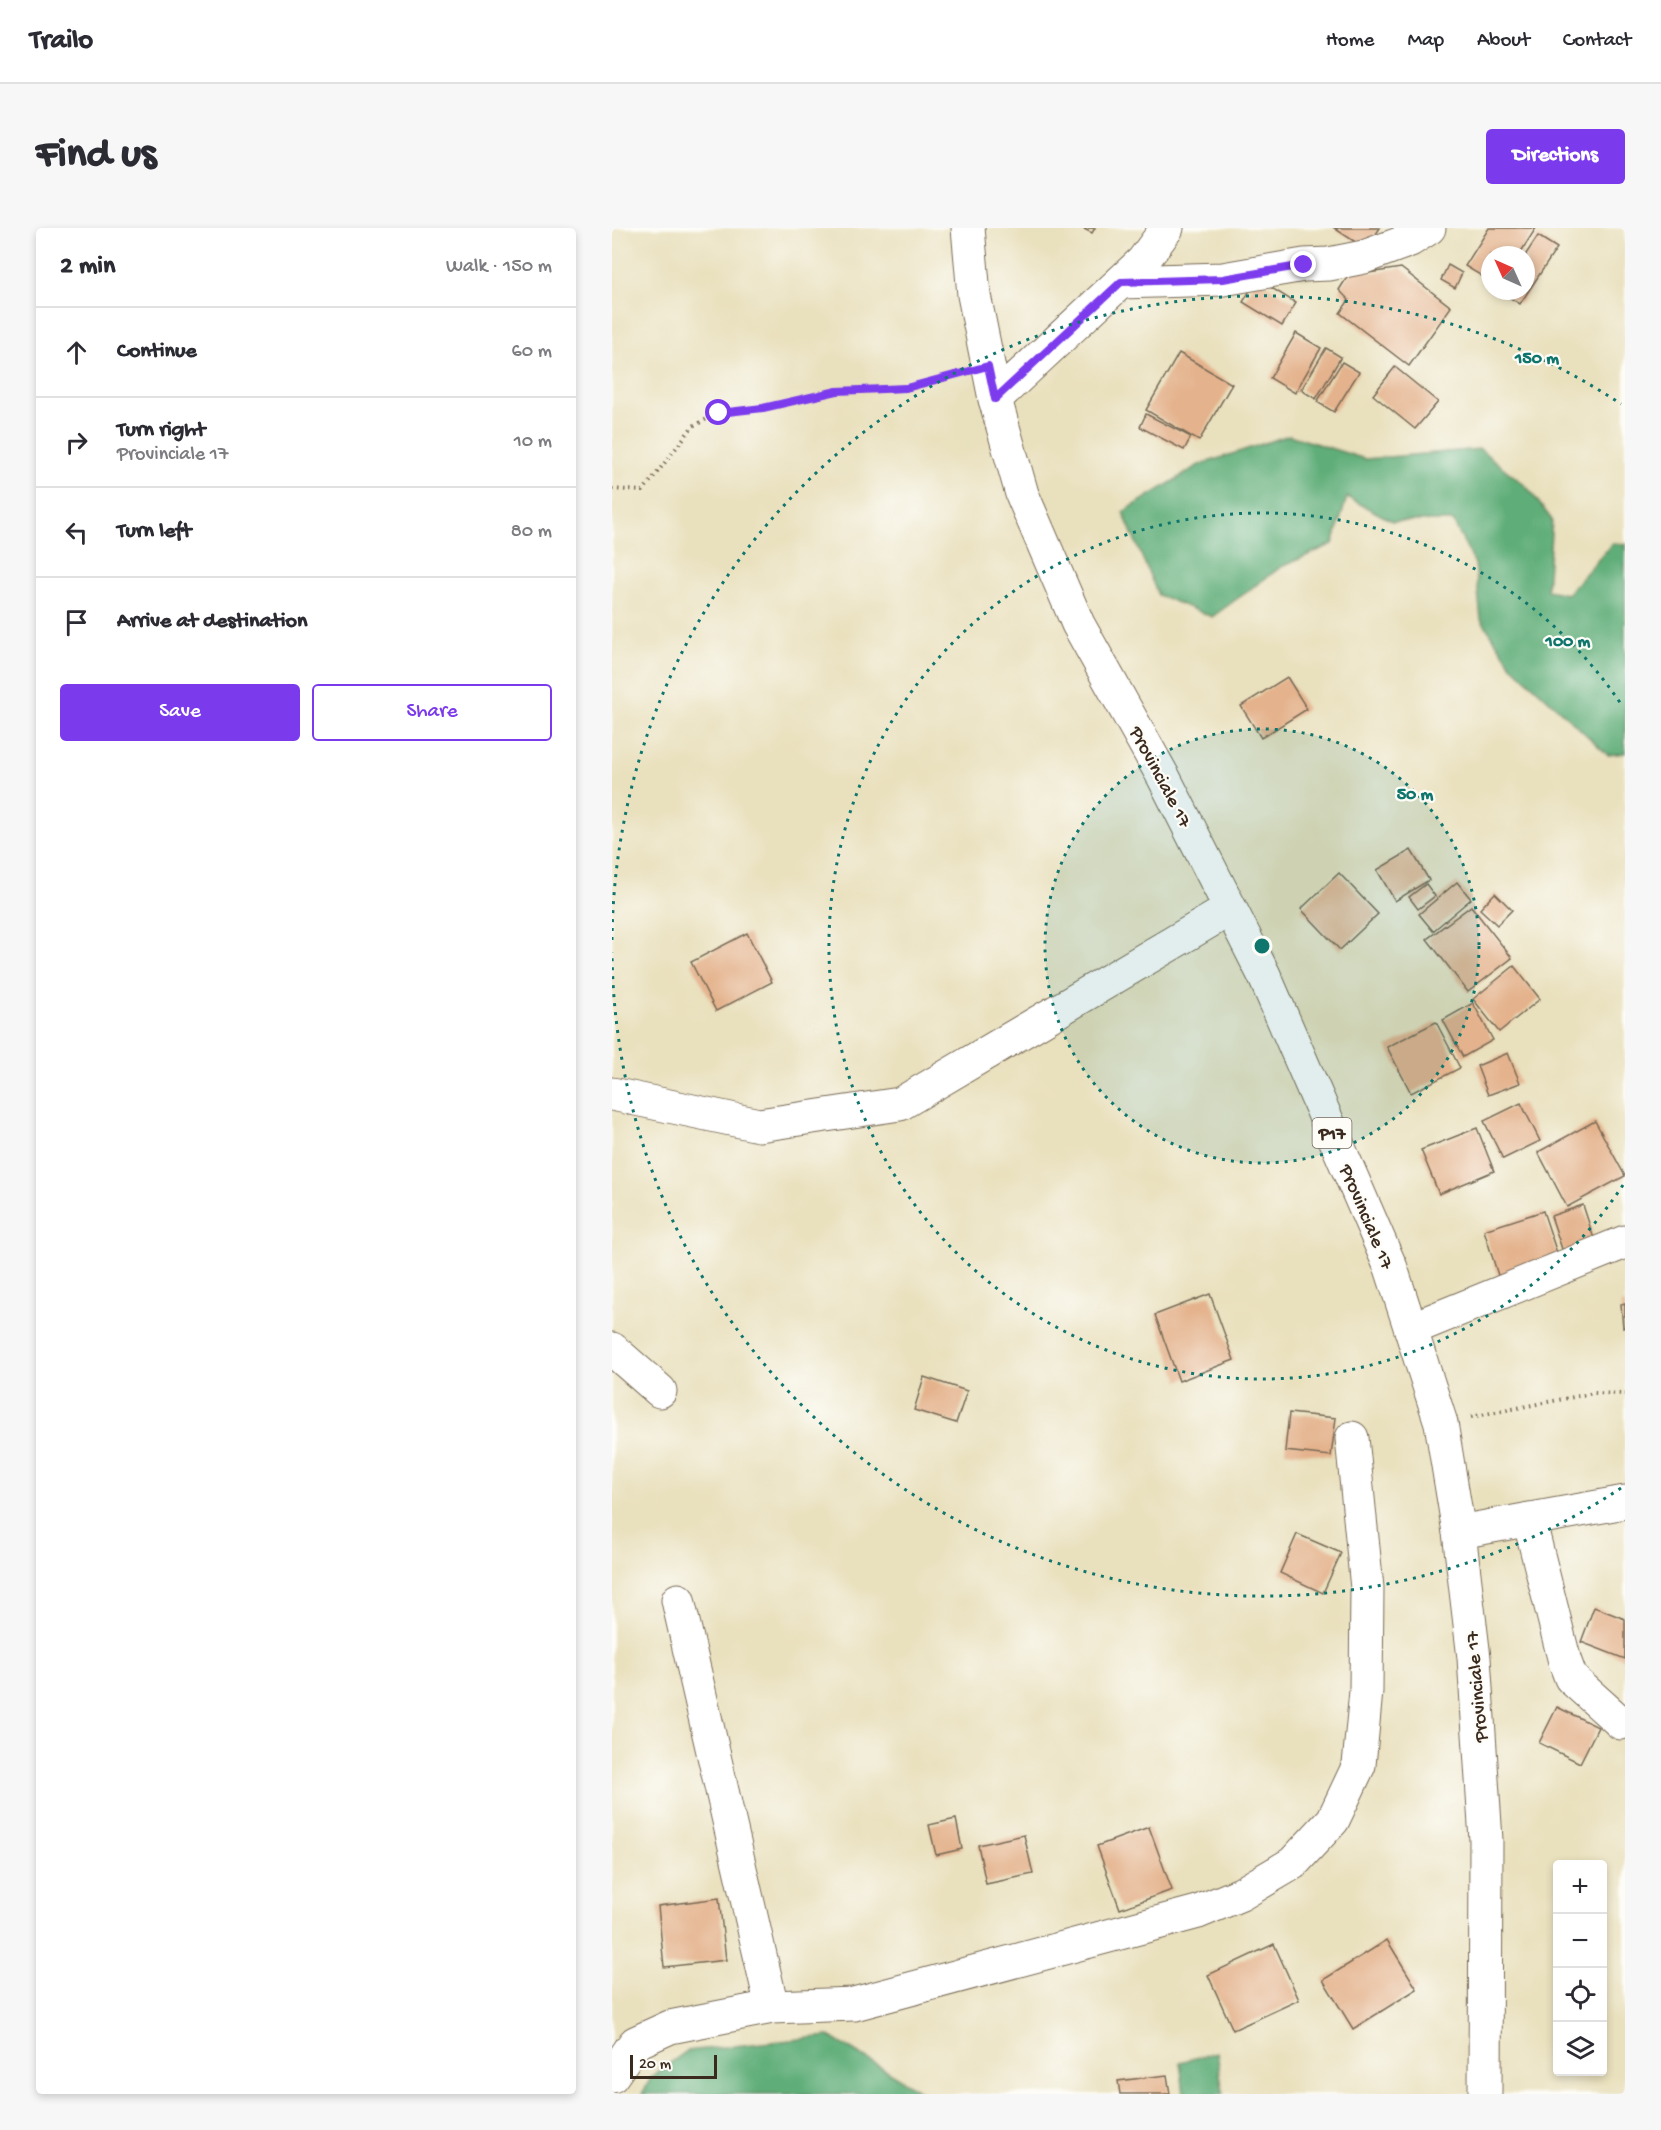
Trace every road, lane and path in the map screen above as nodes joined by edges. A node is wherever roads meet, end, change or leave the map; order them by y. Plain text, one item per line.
1 (968, 228) edge
2 (1167, 228) edge
3 (1429, 228) edge
4 (1121, 282) junction
5 (988, 366) junction
6 (995, 399) junction
7 (612, 489) edge
8 (1230, 909) junction
9 (612, 1094) edge
10 (1625, 1242) edge
11 (1411, 1329) junction
12 (612, 1349) edge
13 (660, 1391) dead end
14 (1625, 1394) edge
15 (1441, 1423) junction
16 (1352, 1438) dead end
17 (1625, 1502) edge
18 (1529, 1519) junction
19 (1459, 1532) junction
20 (678, 1600) dead end
21 (1621, 1724) dead end
22 (772, 2007) junction
23 (612, 2076) edge
24 (1485, 2094) edge

1 - 5 street, Provinciale 17 / P17
2 - 4 street
3 - 4 street
4 - 6 street
5 - 6 street, Provinciale 17 / P17
5 - 7 path
6 - 8 street, Provinciale 17 / P17
8 - 9 street
8 - 11 street, Provinciale 17 / P17
10 - 11 street
11 - 15 street, Provinciale 17 / P17
12 - 13 street
14 - 15 path
15 - 19 street, Provinciale 17 / P17
16 - 22 street
17 - 18 street
18 - 19 street
18 - 21 street
19 - 24 street, Provinciale 17 / P17
20 - 22 street
22 - 23 street

